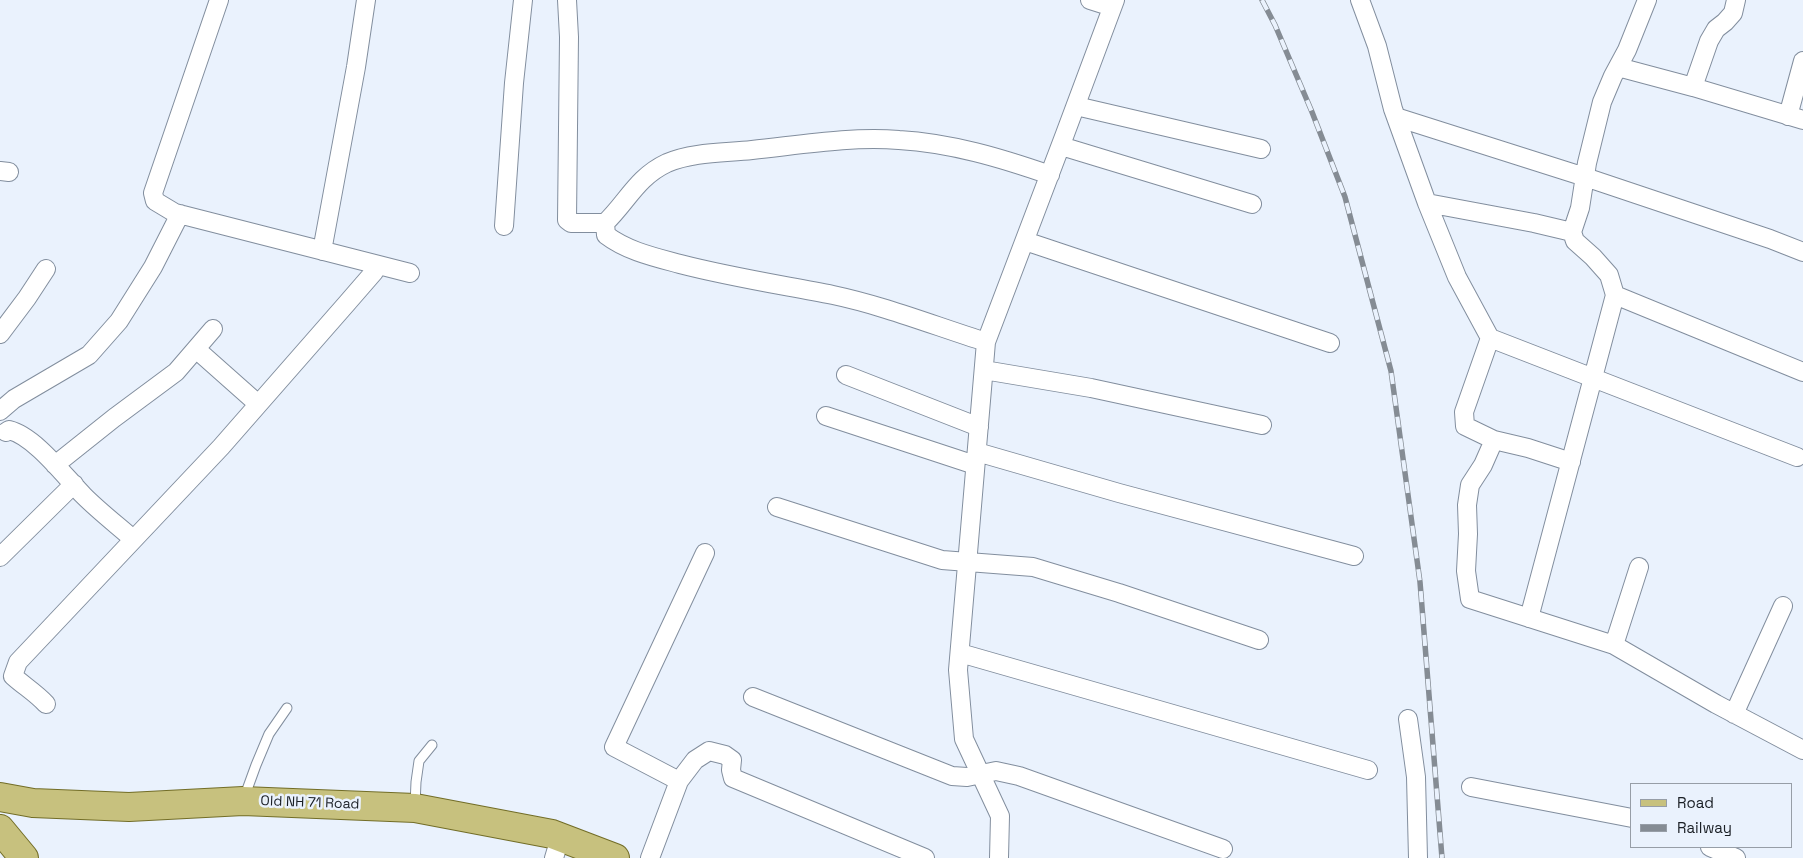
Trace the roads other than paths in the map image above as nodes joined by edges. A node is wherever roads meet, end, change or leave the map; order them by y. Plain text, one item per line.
1 (219, 0) edge
2 (366, 0) edge
3 (523, 0) edge
4 (567, 0) edge
5 (1090, 0) edge
6 (1360, 0) edge
7 (1647, 0) edge
8 (1736, 0) edge
9 (1113, 3) edge
10 (1803, 61) edge
11 (1618, 67) junction
12 (1693, 87) junction
13 (1076, 106) junction
14 (1396, 118) junction
15 (1796, 118) edge
16 (1061, 146) junction
17 (1261, 149) dead end
18 (1050, 175) junction
19 (1585, 177) junction
20 (1427, 203) junction
21 (1252, 204) dead end
22 (180, 214) junction
23 (604, 223) junction
24 (504, 226) dead end
25 (1572, 232) junction
26 (1025, 241) junction
27 (322, 251) junction
28 (1803, 252) edge
29 (377, 265) junction
30 (46, 269) dead end
31 (410, 273) dead end
32 (1615, 295) junction
33 (213, 329) dead end
34 (0, 334) edge
35 (1490, 338) junction
36 (986, 342) junction
37 (1330, 343) dead end
38 (196, 349) junction
39 (984, 370) junction
40 (1803, 372) edge
41 (846, 375) dead end
42 (1592, 377) junction
43 (258, 404) junction
44 (0, 411) edge
45 (826, 416) dead end
46 (1262, 425) dead end
47 (979, 427) junction
48 (2, 433) edge
49 (1494, 440) junction
50 (976, 458) junction
51 (1798, 458) dead end
52 (1571, 462) junction
53 (55, 465) junction
54 (74, 484) junction
55 (777, 507) dead end
56 (133, 539) junction
57 (706, 552) dead end
58 (1354, 556) dead end
59 (0, 557) edge
60 (967, 562) junction
61 (1639, 567) dead end
62 (1783, 606) dead end
63 (1529, 618) junction
64 (1259, 640) dead end
65 (1614, 645) junction
66 (960, 653) junction
67 (753, 698) dead end
68 (46, 704) dead end
69 (287, 708) dead end
70 (1734, 714) junction
71 (1408, 720) dead end
72 (432, 745) dead end
73 (1803, 750) edge
74 (1368, 770) dead end
75 (981, 775) junction
76 (679, 781) junction
77 (1471, 787) dead end
78 (0, 797) edge
79 (243, 801) junction
80 (415, 808) junction
81 (1630, 818) edge
82 (0, 829) edge
83 (557, 848) edge
84 (1712, 848) edge
85 (1223, 849) dead end
86 (24, 858) edge
87 (615, 858) edge
88 (650, 858) edge
89 (925, 858) edge
90 (999, 858) edge
91 (1418, 858) edge
92 (1736, 858) edge

1 - 22 street
2 - 27 street
3 - 24 street
4 - 23 street
5 - 9 street
6 - 14 street
7 - 11 street
8 - 12 street
9 - 13 street
10 - 15 street
11 - 12 street
11 - 19 street
12 - 15 street
13 - 16 street
13 - 17 street
14 - 19 street
14 - 20 street
16 - 18 street
16 - 21 street
18 - 23 street
18 - 26 street
19 - 25 street
19 - 28 street
20 - 25 street
20 - 35 street
22 - 27 street
22 - 44 street
23 - 36 street
25 - 32 street
26 - 36 street
26 - 37 street
27 - 29 street
29 - 31 street
29 - 43 street
30 - 34 street
32 - 40 street
32 - 42 street
33 - 38 street
35 - 42 street
35 - 49 street
36 - 39 street
38 - 43 street
38 - 53 street
39 - 46 street
39 - 47 street
41 - 47 street
42 - 51 street
42 - 52 street
43 - 56 street
45 - 50 street
47 - 50 street
48 - 53 street
49 - 52 street
49 - 63 street
50 - 58 street
50 - 60 street
52 - 63 street
53 - 54 street
54 - 56 street
54 - 59 street
55 - 60 street
56 - 68 street
57 - 76 street
60 - 64 street
60 - 66 street
61 - 65 street
62 - 70 street
63 - 65 street
65 - 70 street
66 - 74 street
66 - 75 street
67 - 75 street
69 - 79 lane
70 - 73 street
71 - 91 street
72 - 80 lane
75 - 85 street
75 - 90 street
76 - 88 street
76 - 89 street
77 - 81 street
78 - 79 main road, Old NH 71 Road
79 - 80 main road, Old NH 71 Road
80 - 83 main road, Old NH 71 Road
82 - 86 main road
83 - 87 main road, Old NH 71 Road
84 - 92 street

